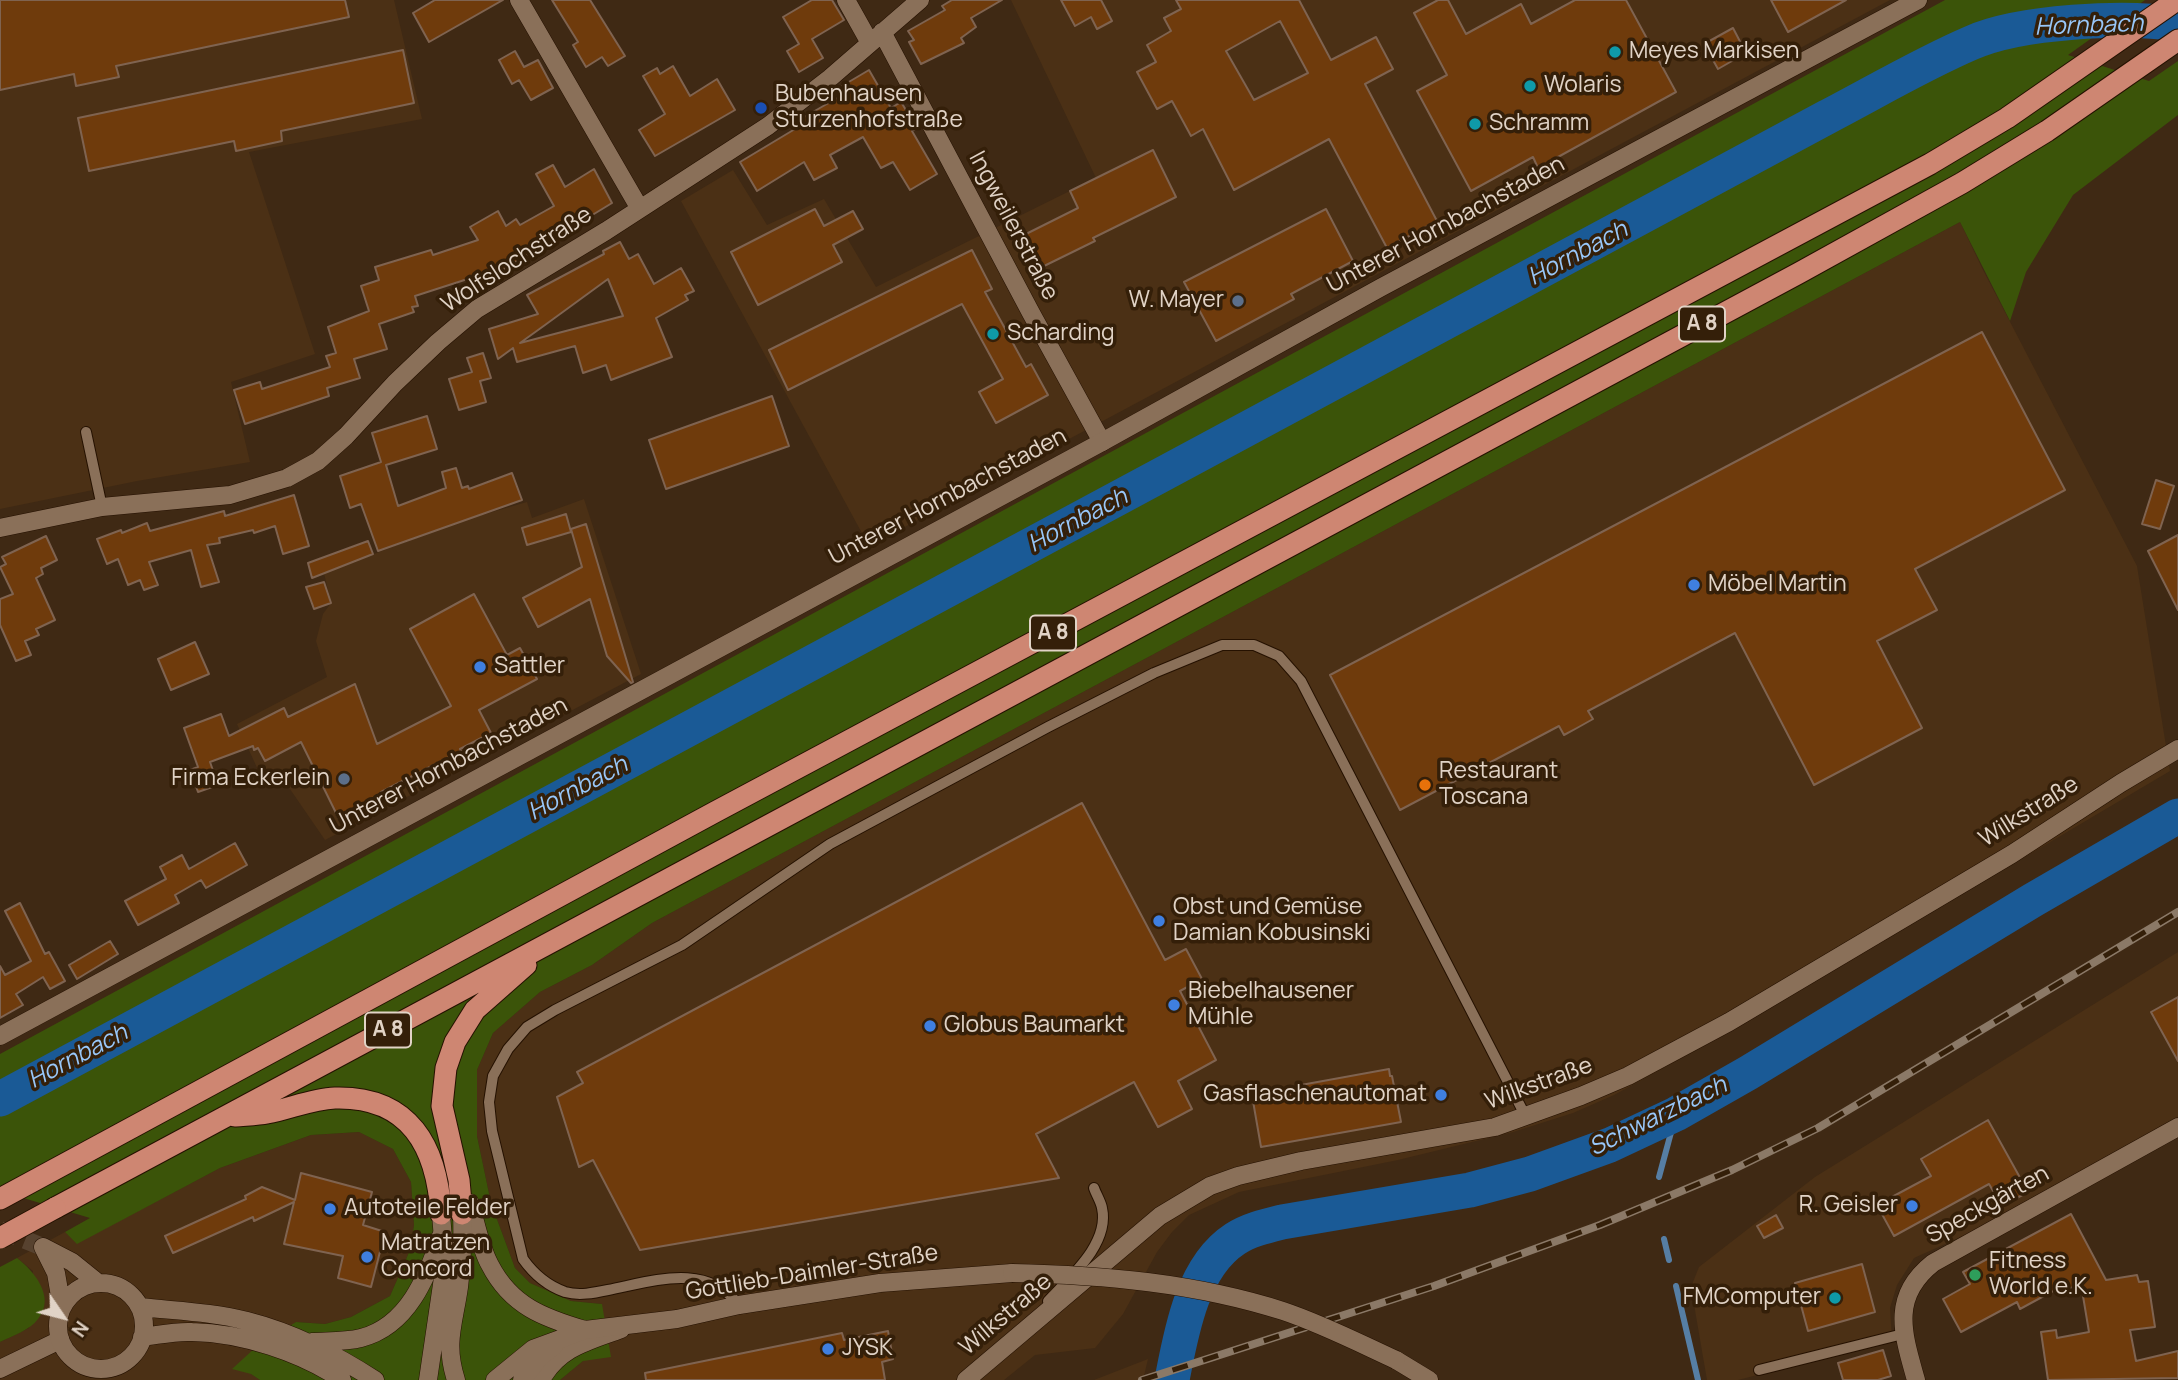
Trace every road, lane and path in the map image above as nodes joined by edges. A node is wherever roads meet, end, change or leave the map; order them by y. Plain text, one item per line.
1 (519, 0) edge
2 (846, 0) edge
3 (920, 0) edge
4 (1919, 0) edge
5 (2177, 0) edge
6 (876, 38) junction
7 (2178, 40) edge
8 (640, 209) junction
9 (86, 432) dead end
10 (1102, 442) junction
11 (102, 507) junction
12 (0, 528) edge
13 (2178, 749) edge
14 (551, 943) junction
15 (0, 1036) edge
16 (226, 1116) junction
17 (1526, 1117) junction
18 (2178, 1127) edge
19 (1094, 1188) dead end
20 (5, 1196) edge
21 (458, 1210) junction
22 (441, 1236) junction
23 (0, 1238) edge
24 (97, 1283) junction
25 (739, 1306) junction
26 (139, 1307) junction
27 (62, 1308) junction
28 (631, 1326) junction
29 (594, 1329) junction
30 (1903, 1334) junction
31 (1017, 1336) junction
32 (142, 1337) junction
33 (60, 1340) junction
34 (311, 1342) junction
35 (0, 1369) edge
36 (1759, 1370) dead end
37 (342, 1380) edge
38 (375, 1380) edge
39 (428, 1380) edge
40 (456, 1380) edge
41 (495, 1380) edge
42 (522, 1380) edge
43 (541, 1380) edge
44 (966, 1380) edge
45 (1429, 1380) edge
46 (1916, 1380) edge

1 - 8 street
2 - 6 street, Ingweilerstraße
3 - 6 street, Wolfslochstraße
4 - 10 street, Unterer Hornbachstaden
5 - 20 highway, A 8
6 - 8 street, Wolfslochstraße
6 - 10 street, Ingweilerstraße
7 - 14 highway, A 8
8 - 11 street, Wolfslochstraße
9 - 11 lane
10 - 15 street, Unterer Hornbachstaden
11 - 12 street, Wolfslochstraße
13 - 17 street, Wilkstraße
14 - 16 highway, A 8
14 - 21 highway
16 - 21 highway
16 - 23 highway, A 8, bridge
17 - 25 lane
17 - 31 street, Wilkstraße
18 - 30 street, Speckgärten
19 - 31 lane
21 - 22 street
21 - 29 street
21 - 40 street
22 - 34 street
22 - 39 street
24 - 26 street
24 - 27 street
24 - 27 street
25 - 28 street, Gottlieb-Daimler-Straße
25 - 45 street, Gottlieb-Daimler-Straße, bridge
26 - 32 street
26 - 34 street
27 - 33 street
28 - 29 street, Gottlieb-Daimler-Straße
28 - 43 street
29 - 41 street, Gottlieb-Daimler-Straße
29 - 42 street, Gottlieb-Daimler-Straße
30 - 36 lane
30 - 46 street, Speckgärten
31 - 44 street, Wilkstraße
32 - 33 street
32 - 37 street
33 - 35 street
34 - 38 street

